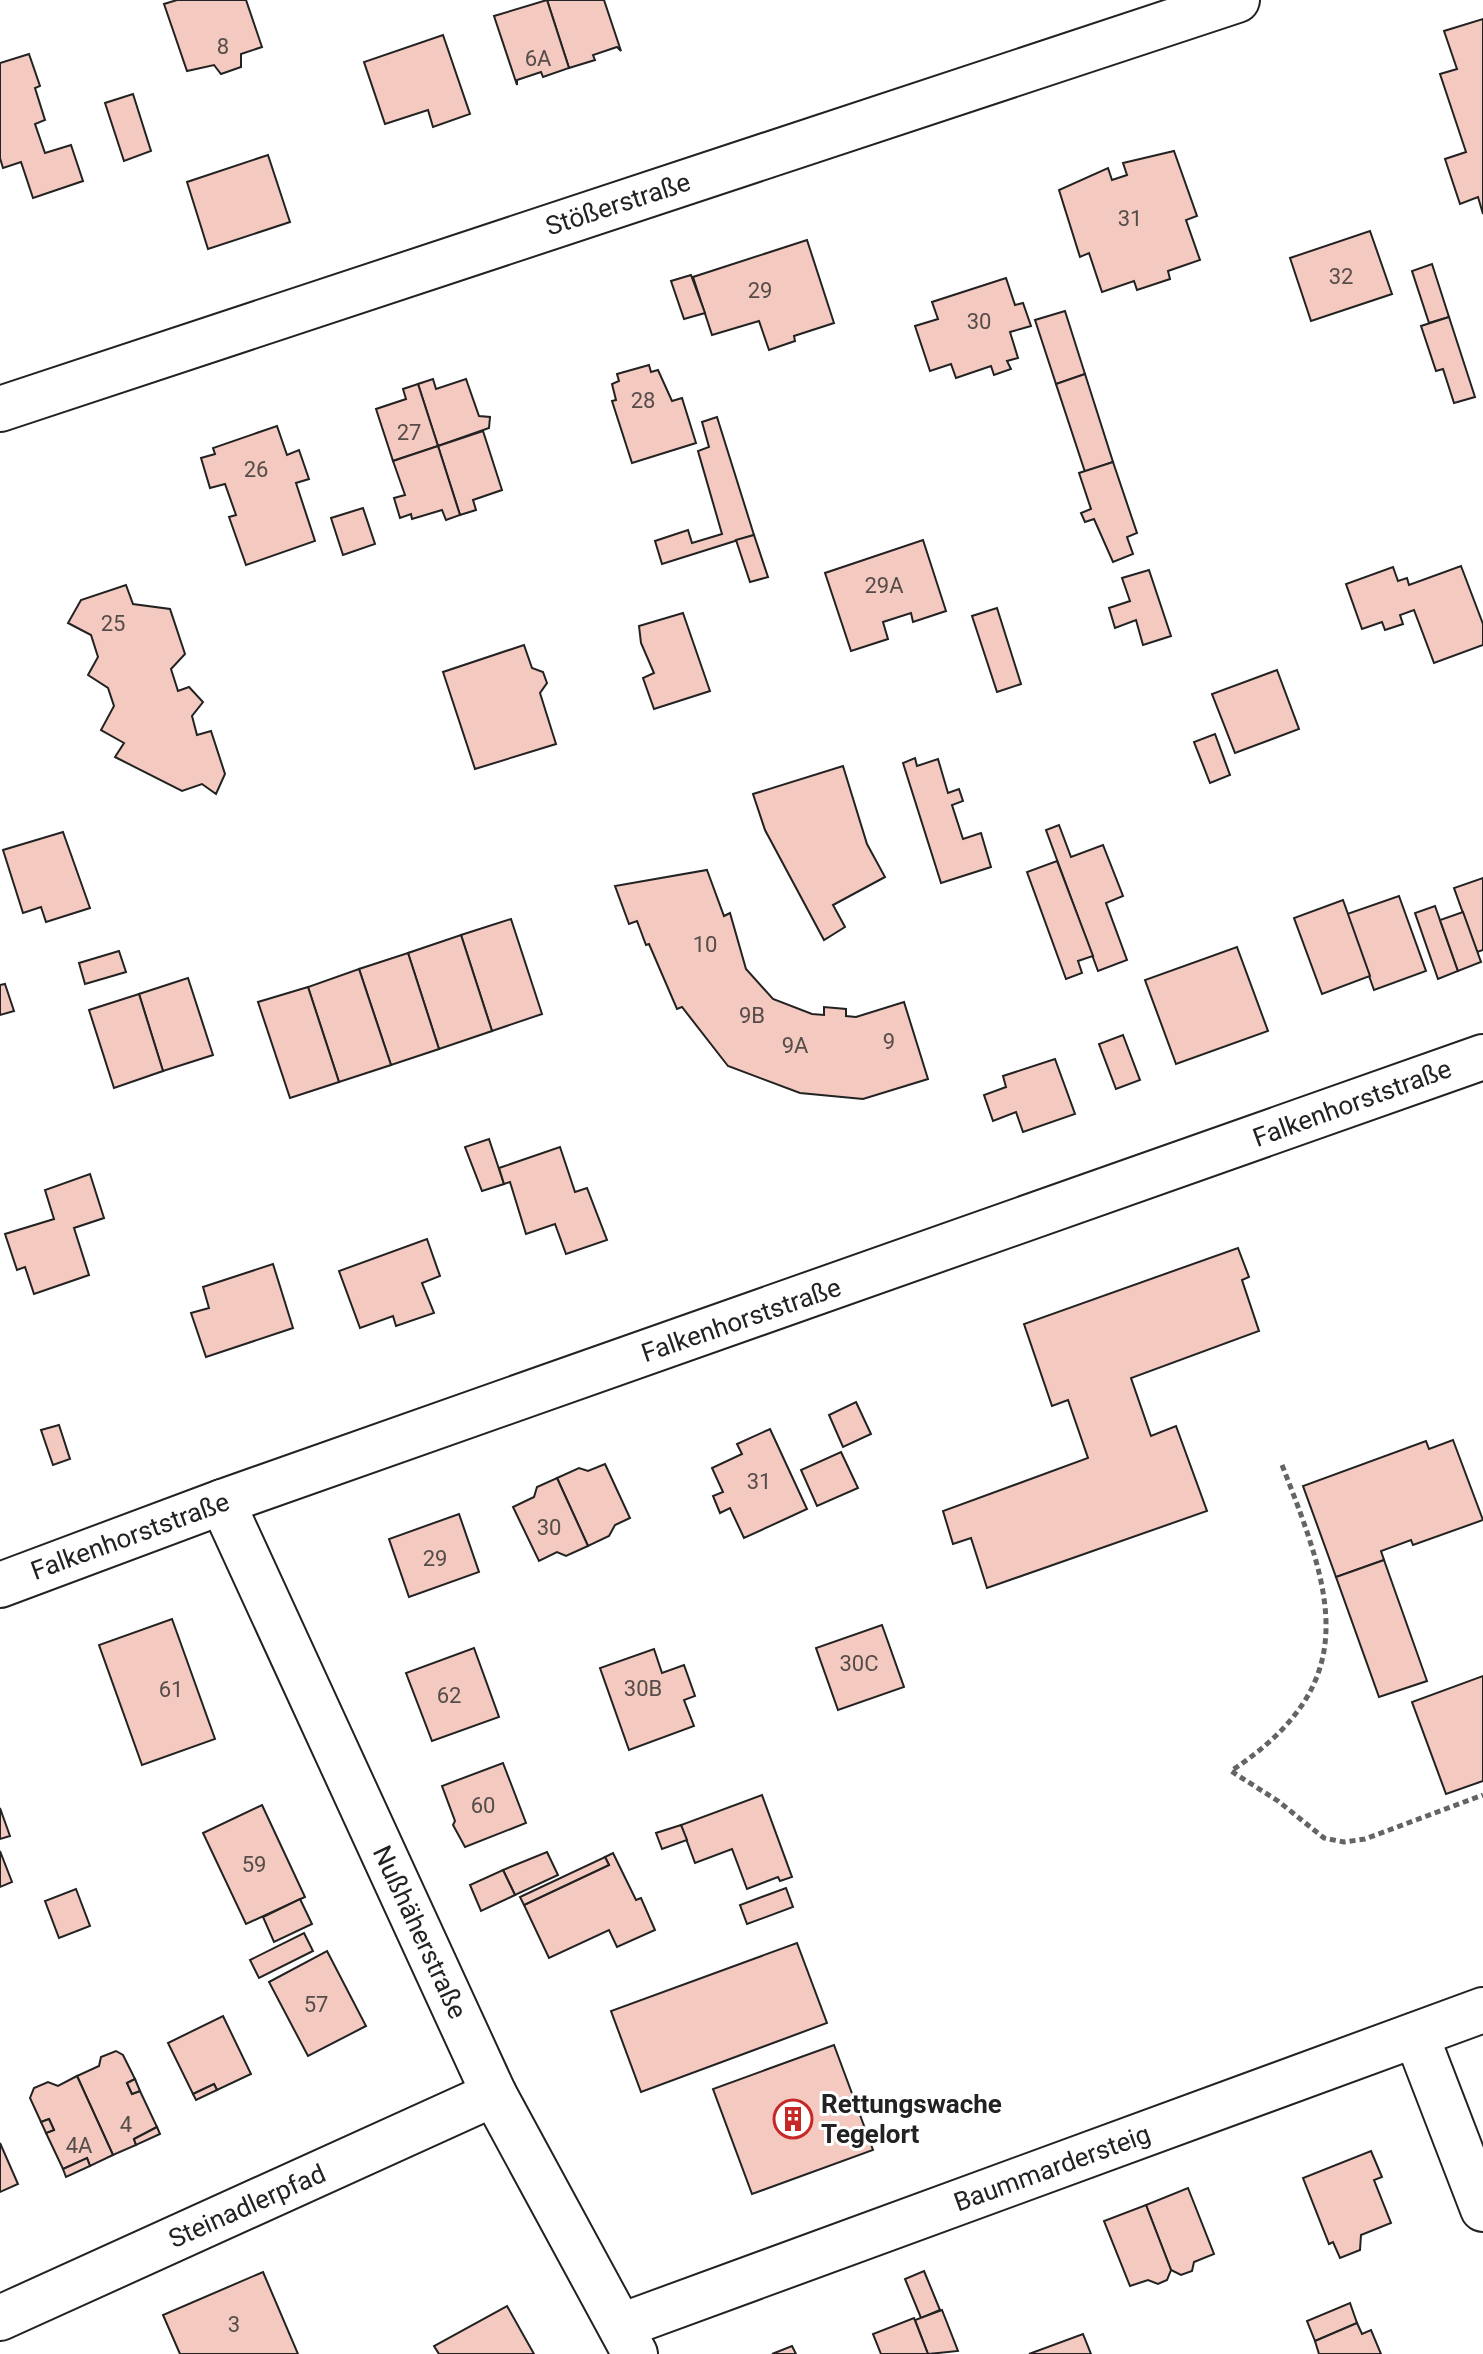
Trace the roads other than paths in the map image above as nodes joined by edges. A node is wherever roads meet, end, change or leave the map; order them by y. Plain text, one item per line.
1 (1237, 0) edge
2 (0, 409) edge
3 (1483, 1057) edge
4 (222, 1502) junction
5 (0, 1585) edge
6 (1483, 2010) edge
7 (1416, 2035) junction
8 (494, 2094) junction
9 (1483, 2209) edge
10 (0, 2318) edge
11 (628, 2340) edge

1 - 2 street, Stößerstraße
3 - 4 street, Falkenhorststraße
4 - 5 street, Falkenhorststraße
4 - 8 street, Nußhäherstraße
6 - 7 street, Baummardersteig
7 - 9 street
7 - 11 street, Baummardersteig
8 - 10 street, Steinadlerpfad
8 - 11 street, Nußhäherstraße

